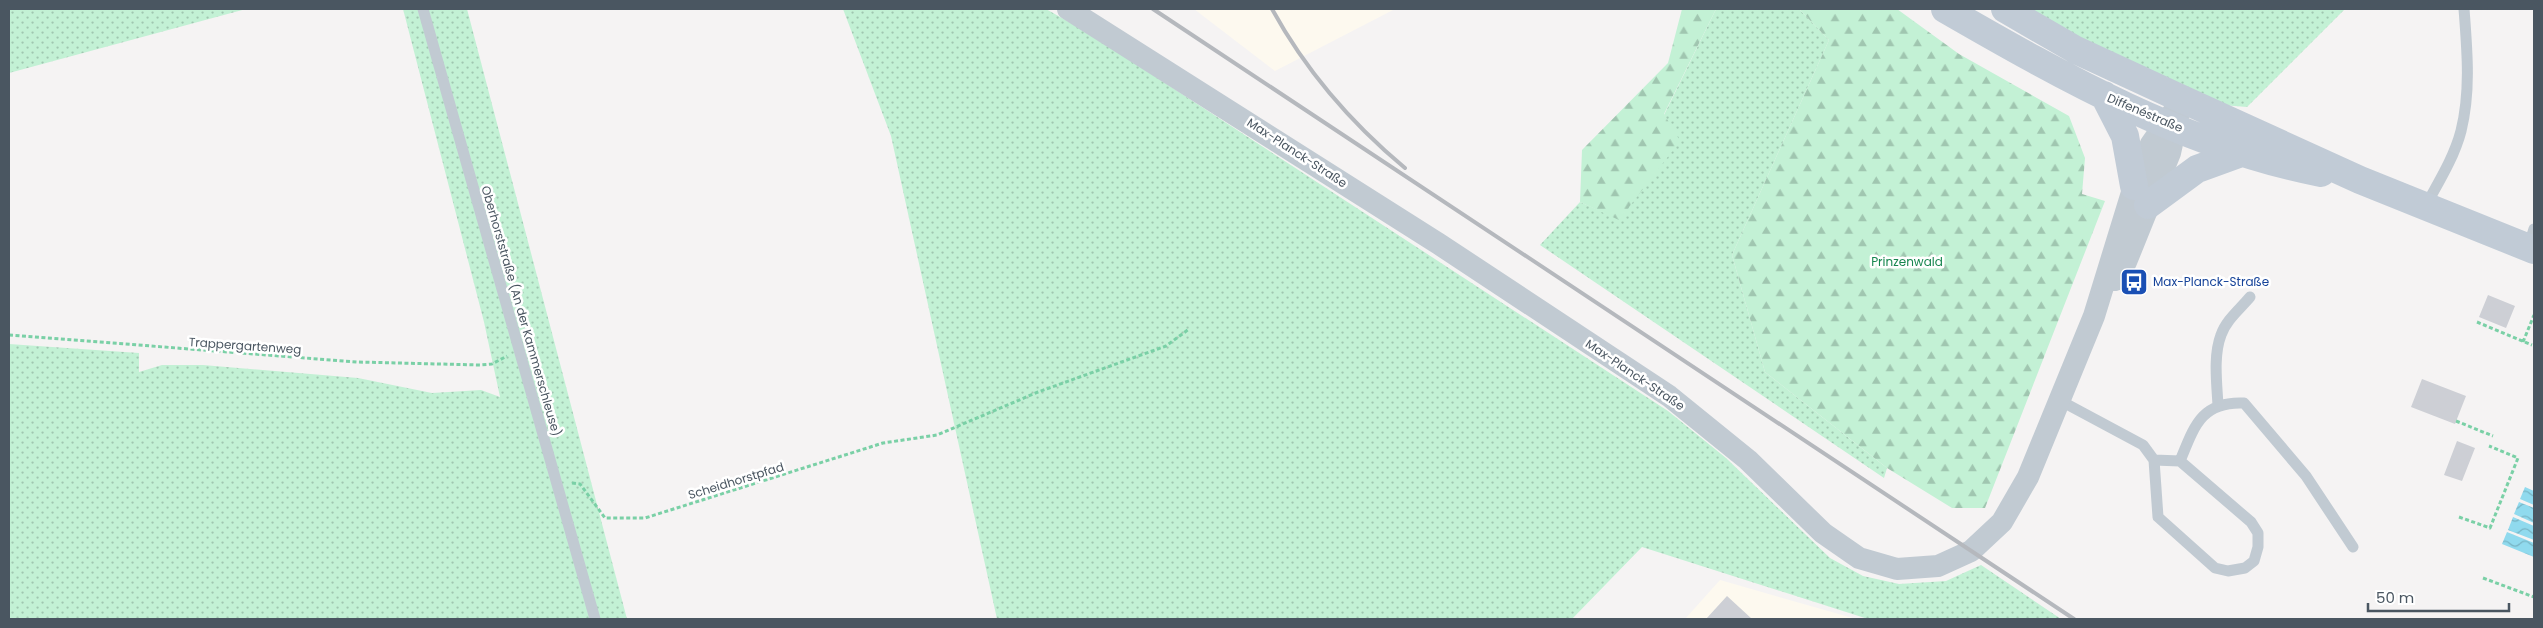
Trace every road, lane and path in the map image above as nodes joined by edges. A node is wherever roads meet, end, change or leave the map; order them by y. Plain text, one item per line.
1 (423, 9) edge
2 (1068, 9) edge
3 (1945, 9) edge
4 (2005, 9) edge
5 (2464, 9) edge
6 (2104, 96) junction
7 (2182, 99) junction
8 (2171, 124) junction
9 (2241, 153) junction
10 (2360, 180) junction
11 (2141, 195) junction
12 (2425, 207) junction
13 (2532, 242) edge
14 (2250, 297) dead end
15 (2534, 315) edge
16 (2477, 322) dead end
17 (1189, 329) dead end
18 (9, 336) edge
19 (2523, 342) junction
20 (2532, 345) dead end
21 (518, 350) junction
22 (2060, 400) junction
23 (2218, 406) junction
24 (2456, 421) dead end
25 (2493, 436) dead end
26 (2489, 446) dead end
27 (2154, 460) junction
28 (2180, 461) junction
29 (554, 479) junction
30 (2459, 517) dead end
31 (2353, 547) dead end
32 (2483, 578) dead end
33 (2534, 597) edge
34 (595, 619) edge

1 - 21 lane, Oberhorststraße (An der Kammerschleuse)
2 - 22 street, Max-Planck-Straße
3 - 6 main road, Diffenéstraße
4 - 7 main road, Diffenéstraße
5 - 12 lane
6 - 8 main road, Diffenéstraße
6 - 11 main road
7 - 8 street, Max-Planck-Straße
7 - 10 main road, Diffenéstraße
8 - 9 main road, Diffenéstraße
8 - 11 street, Max-Planck-Straße
9 - 10 main road, Diffenéstraße
9 - 11 main road
10 - 12 main road, Diffenéstraße
11 - 22 street, Max-Planck-Straße
12 - 13 main road, Diffenéstraße
14 - 23 lane
15 - 19 path
16 - 19 path
17 - 29 path, Scheidhorstpfad
18 - 21 path, Trappergartenweg
19 - 20 path
21 - 29 lane, Oberhorststraße (An der Kammerschleuse)
22 - 27 lane
23 - 28 lane
23 - 31 lane
24 - 25 path
26 - 30 path
27 - 28 lane
27 - 28 lane
29 - 34 lane, Oberhorststraße (An der Kammerschleuse)
32 - 33 path

